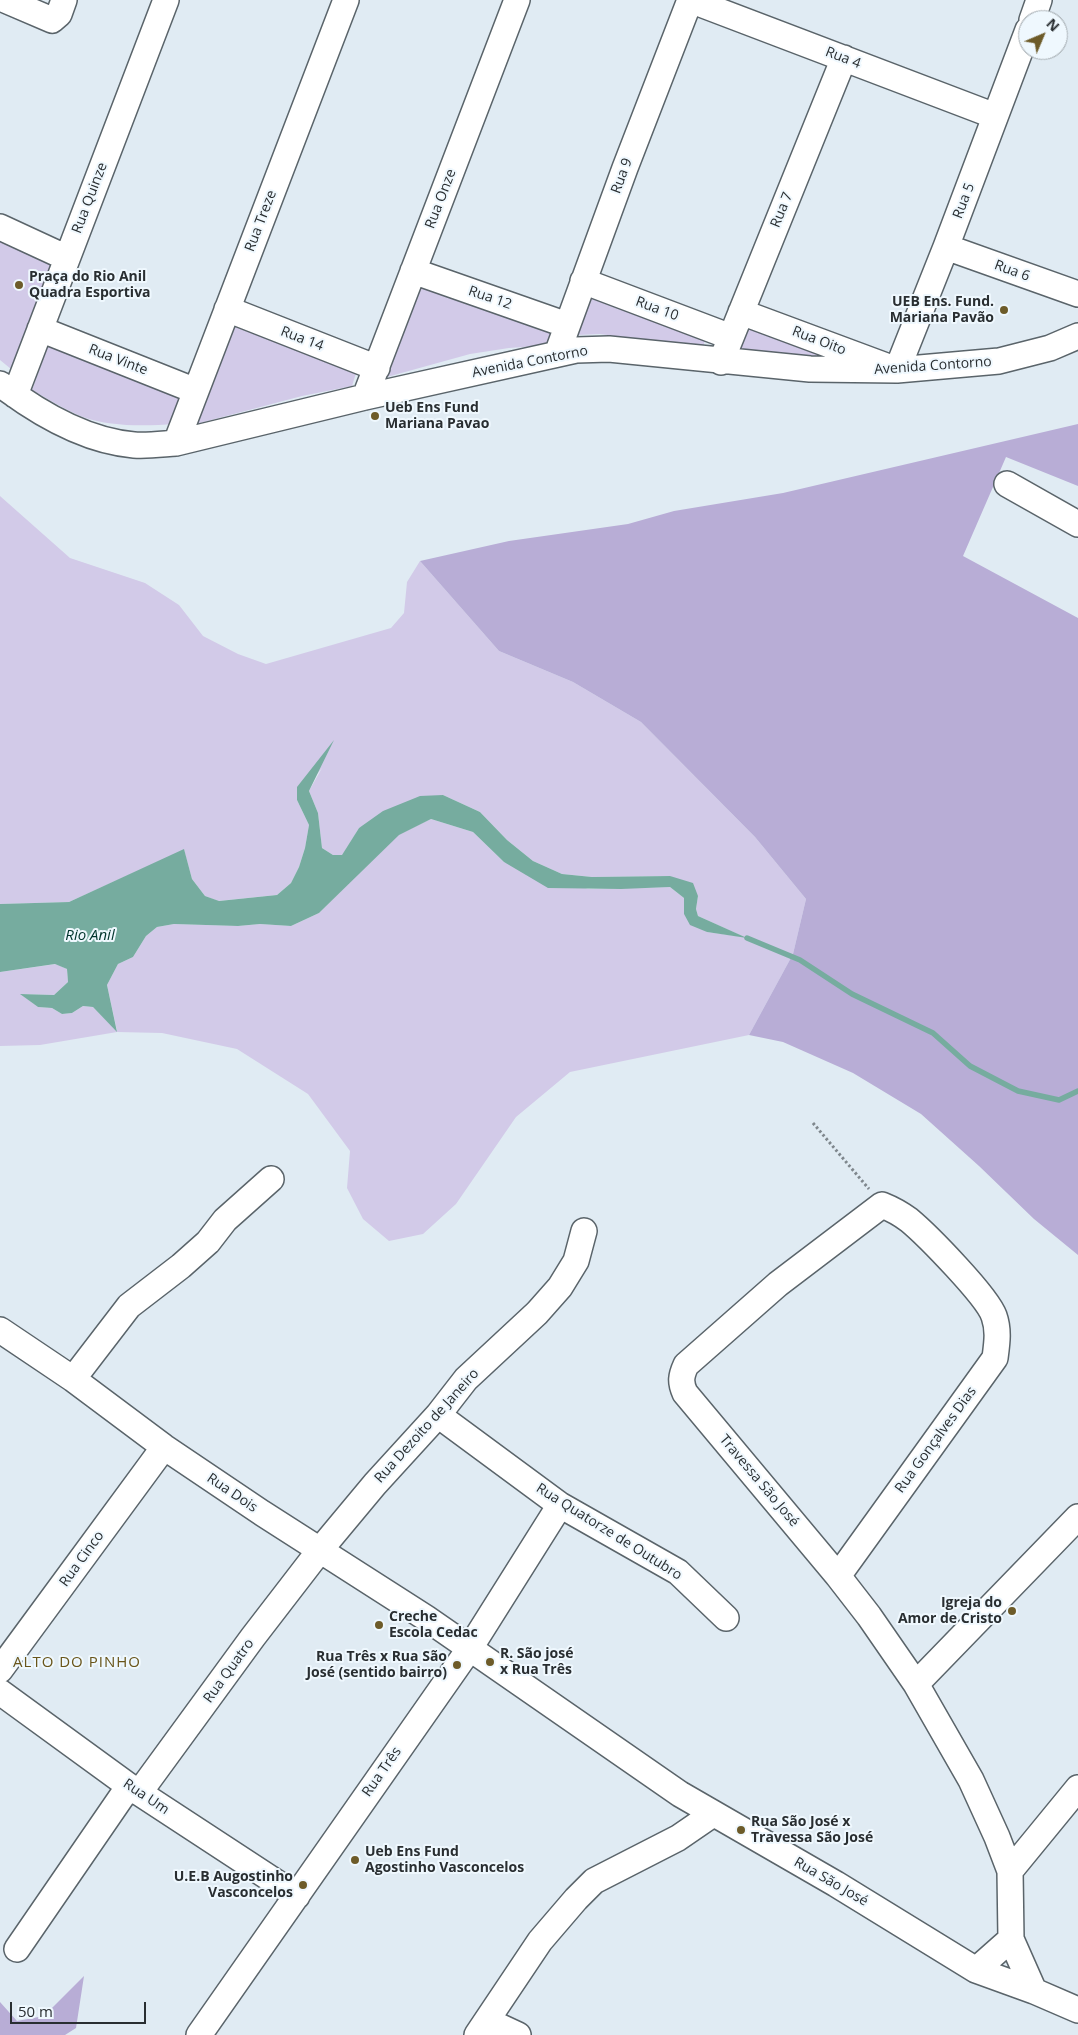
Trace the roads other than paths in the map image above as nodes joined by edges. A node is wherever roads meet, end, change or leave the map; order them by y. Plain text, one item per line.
1 (5, 0) edge
2 (64, 0) edge
3 (166, 0) edge
4 (346, 0) edge
5 (517, 0) edge
6 (690, 0) edge
7 (1018, 56) edge
8 (844, 58) junction
9 (995, 116) junction
10 (0, 227) edge
11 (946, 247) junction
12 (67, 258) junction
13 (414, 271) junction
14 (583, 282) junction
15 (1078, 294) edge
16 (228, 309) junction
17 (741, 312) junction
18 (567, 325) junction
19 (40, 330) junction
20 (731, 336) junction
21 (1078, 336) edge
22 (557, 354) junction
23 (721, 362) junction
24 (376, 368) junction
25 (897, 370) junction
26 (7, 389) edge
27 (196, 391) junction
28 (365, 397) junction
29 (176, 443) junction
30 (1007, 484) dead end
31 (1078, 524) edge
32 (271, 1179) dead end
33 (584, 1231) dead end
34 (982, 1297) joint
35 (2, 1335) edge
36 (73, 1380) junction
37 (438, 1415) junction
38 (164, 1447) junction
39 (560, 1505) junction
40 (1078, 1518) edge
41 (320, 1550) junction
42 (838, 1576) junction
43 (726, 1618) dead end
44 (470, 1648) junction
45 (0, 1670) edge
46 (916, 1684) junction
47 (0, 1692) edge
48 (1078, 1788) edge
49 (134, 1789) junction
50 (712, 1814) junction
51 (1010, 1871) junction
52 (297, 1896) junction
53 (1011, 1939) junction
54 (17, 1949) dead end
55 (976, 1970) junction
56 (1034, 1991) junction
57 (1078, 2010) edge
58 (483, 2028) edge
59 (199, 2035) edge
60 (518, 2035) edge

1 - 2 street
3 - 12 street, Rua Quinze
4 - 16 street, Rua Treze
5 - 13 street, Rua Onze
6 - 8 street, Rua 4
6 - 14 street, Rua 9
7 - 9 street, Rua 5
8 - 9 street, Rua 4
8 - 17 street, Rua 7
9 - 11 street, Rua 5
10 - 12 street
11 - 15 street, Rua 6
11 - 25 street, Rua 5
12 - 19 street, Rua Quinze
13 - 18 street, Rua 12
13 - 24 street, Rua Onze
14 - 18 street, Rua 9
14 - 20 street, Rua 10
16 - 24 street, Rua 14
16 - 27 street, Rua Treze
17 - 20 street, Rua 7
17 - 25 street, Rua Oito
18 - 22 street, Rua 9
19 - 26 street, Rua Quinze
19 - 27 street, Rua Vinte
20 - 23 street, Rua 7
21 - 25 street, Avenida Contorno
22 - 23 street, Avenida Contorno
22 - 28 street, Avenida Contorno
23 - 25 street, Avenida Contorno
24 - 28 street, Rua Onze
26 - 29 street, Avenida Contorno
27 - 29 street, Rua Treze
28 - 29 street, Avenida Contorno
30 - 31 street
32 - 36 street
33 - 37 street, Rua Dezoito de Janeiro
34 - 42 street, Rua Gonçalves Dias
34 - 42 street, Travessa São José
35 - 36 street, Rua Dois
36 - 38 street, Rua Dois
37 - 39 street, Rua Quatorze de Outubro
37 - 41 street, Rua Dezoito de Janeiro
38 - 41 street, Rua Dois
38 - 45 street, Rua Cinco
39 - 43 street, Rua Quatorze de Outubro
39 - 44 street, Rua Três
40 - 46 street
41 - 44 street, Rua Dois
41 - 49 street, Rua Quatro
42 - 46 street, Travessa São José
44 - 50 street, Rua São José
44 - 52 street, Rua Três
46 - 51 street, Travessa São José
47 - 49 street, Rua Um
48 - 51 street
49 - 52 street, Rua Um
49 - 54 street, Rua Quatro
50 - 55 street, Rua São José
50 - 58 street
51 - 53 street, Travessa São José
52 - 59 street, Rua Três
53 - 55 street
53 - 56 street, Travessa São José
55 - 56 street, Rua São José
56 - 57 street, Rua São José
58 - 60 street

